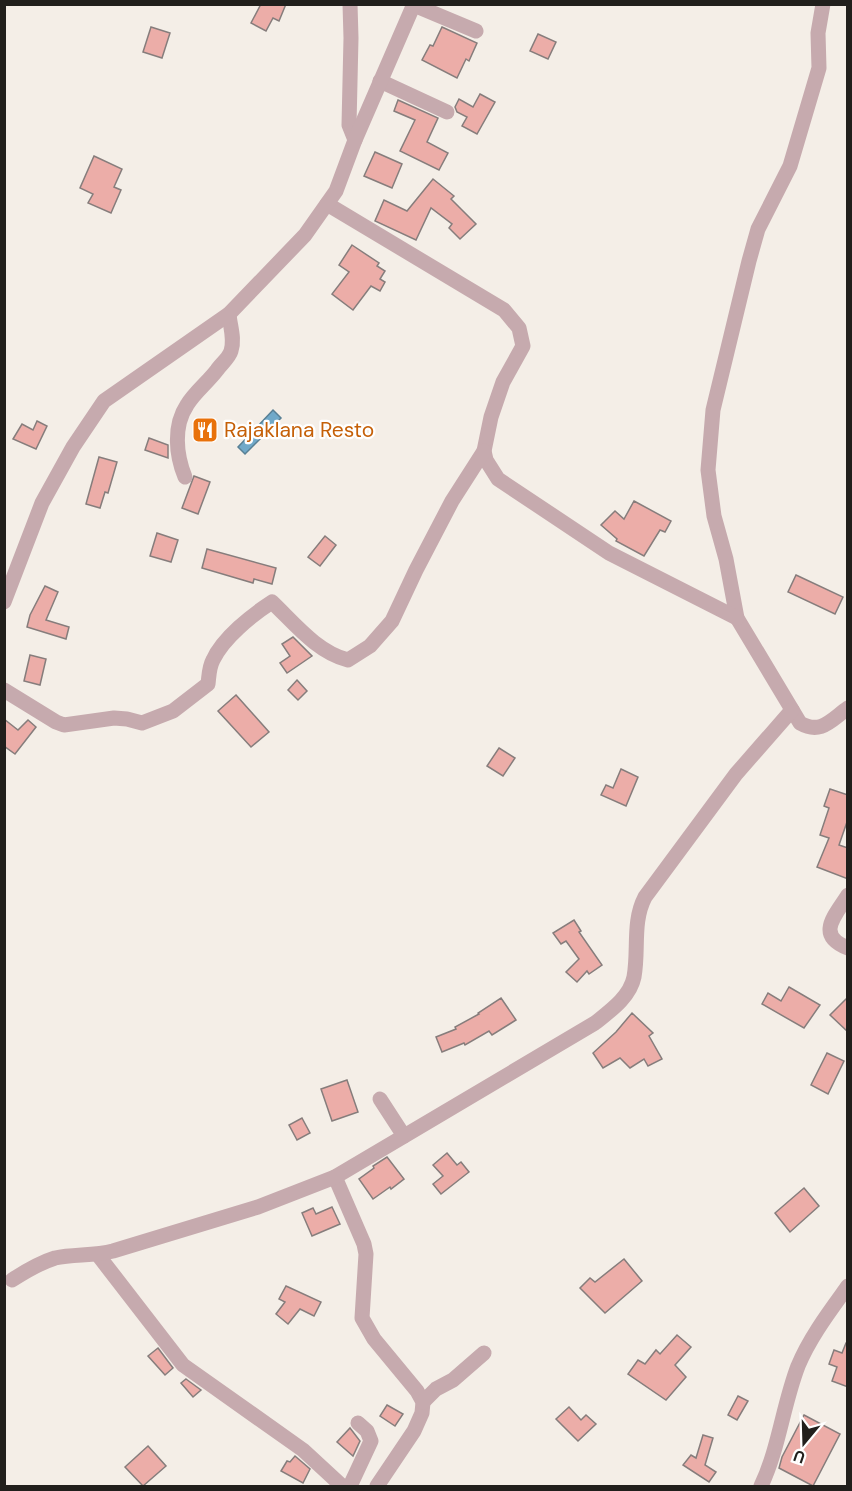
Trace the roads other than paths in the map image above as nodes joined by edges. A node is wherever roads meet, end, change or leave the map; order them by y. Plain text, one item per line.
1 (350, 4) edge
2 (823, 4) edge
3 (414, 5) edge
4 (476, 32) dead end
5 (381, 81) junction
6 (447, 112) dead end
7 (355, 140) junction
8 (327, 204) junction
9 (229, 314) junction
10 (484, 451) junction
11 (185, 477) dead end
12 (4, 602) edge
13 (737, 618) junction
14 (4, 690) edge
15 (848, 708) edge
16 (792, 710) junction
17 (848, 895) edge
18 (848, 948) edge
19 (380, 1099) dead end
20 (404, 1136) junction
21 (335, 1177) junction
22 (98, 1255) junction
23 (12, 1280) dead end
24 (848, 1286) edge
25 (484, 1353) dead end
26 (423, 1402) junction
27 (358, 1423) dead end
28 (342, 1486) edge
29 (350, 1486) edge
30 (376, 1486) edge
31 (761, 1486) edge

1 - 7 street
2 - 13 street
3 - 4 street
3 - 5 street
5 - 6 street
5 - 7 street
7 - 8 street
8 - 9 street
8 - 10 street
9 - 11 street
9 - 12 street
10 - 13 street
10 - 14 street
13 - 16 street
15 - 16 street
16 - 20 street
17 - 18 street
19 - 20 street
20 - 21 street
21 - 22 street
21 - 26 street
22 - 23 street
22 - 28 street
24 - 31 street
25 - 26 street
26 - 30 street
27 - 29 street

